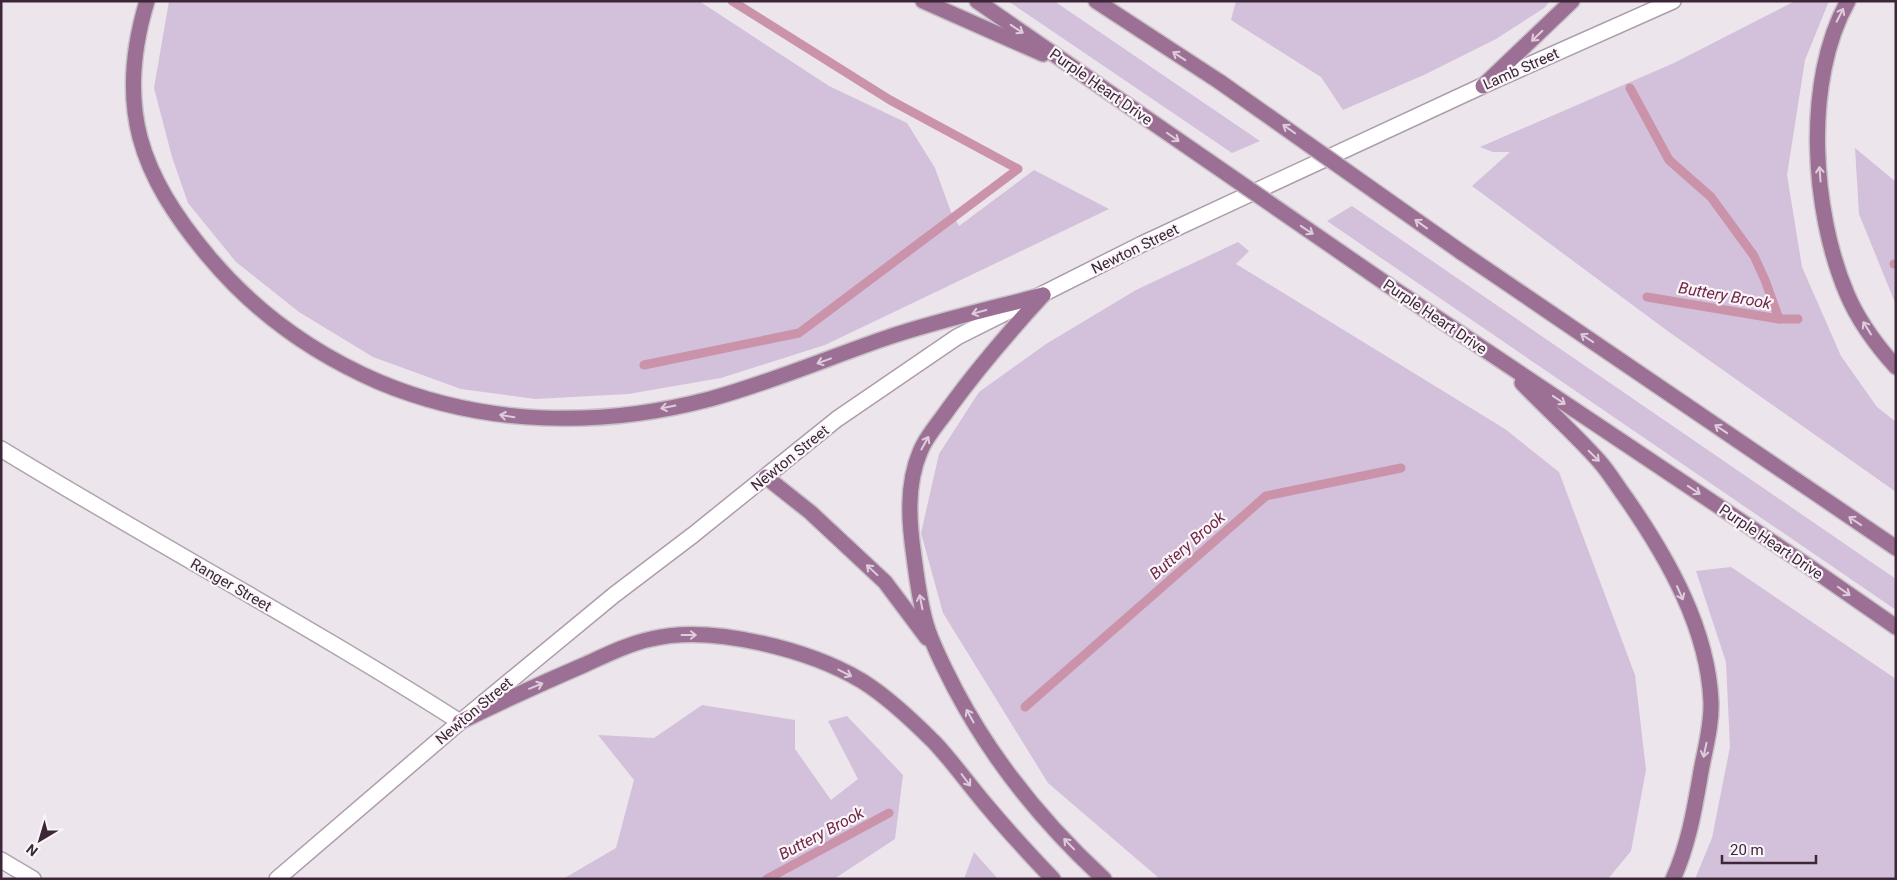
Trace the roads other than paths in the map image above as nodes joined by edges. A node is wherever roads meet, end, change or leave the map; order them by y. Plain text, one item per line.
1 (146, 1) edge
2 (923, 1) edge
3 (977, 1) edge
4 (1096, 1) edge
5 (1103, 1) edge
6 (1572, 1) edge
7 (1673, 1) edge
8 (1848, 1) edge
9 (1120, 17) junction
10 (1072, 66) junction
11 (1483, 86) junction
12 (1370, 139) joint
13 (1043, 295) junction
14 (1498, 359) junction
15 (1896, 367) edge
16 (1, 449) edge
17 (766, 477) junction
18 (1896, 548) edge
19 (1896, 627) edge
20 (935, 649) junction
21 (460, 722) junction
22 (1, 860) edge
23 (33, 879) edge
24 (277, 879) edge
25 (1054, 879) edge
26 (1104, 879) edge
27 (1673, 879) edge

13 -> 1 main road
2 - 10 main road
3 -> 10 main road, Purple Heart Drive
4 - 9 main road
5 - 9 main road
6 -> 11 main road
7 - 11 main road, Lamb Street
15 -> 8 main road
18 -> 9 main road, bridge
10 -> 14 main road, Purple Heart Drive, bridge
11 - 12 main road, Lamb Street
12 - 13 main road, Newton Street
13 - 17 main road, Newton Street
20 -> 13 main road
14 -> 19 main road, Purple Heart Drive
14 -> 27 main road
16 - 21 main road, Ranger Street
20 -> 17 main road
17 - 21 main road, Newton Street
26 -> 20 main road
21 - 24 main road, Newton Street
21 -> 25 main road
22 - 23 main road

